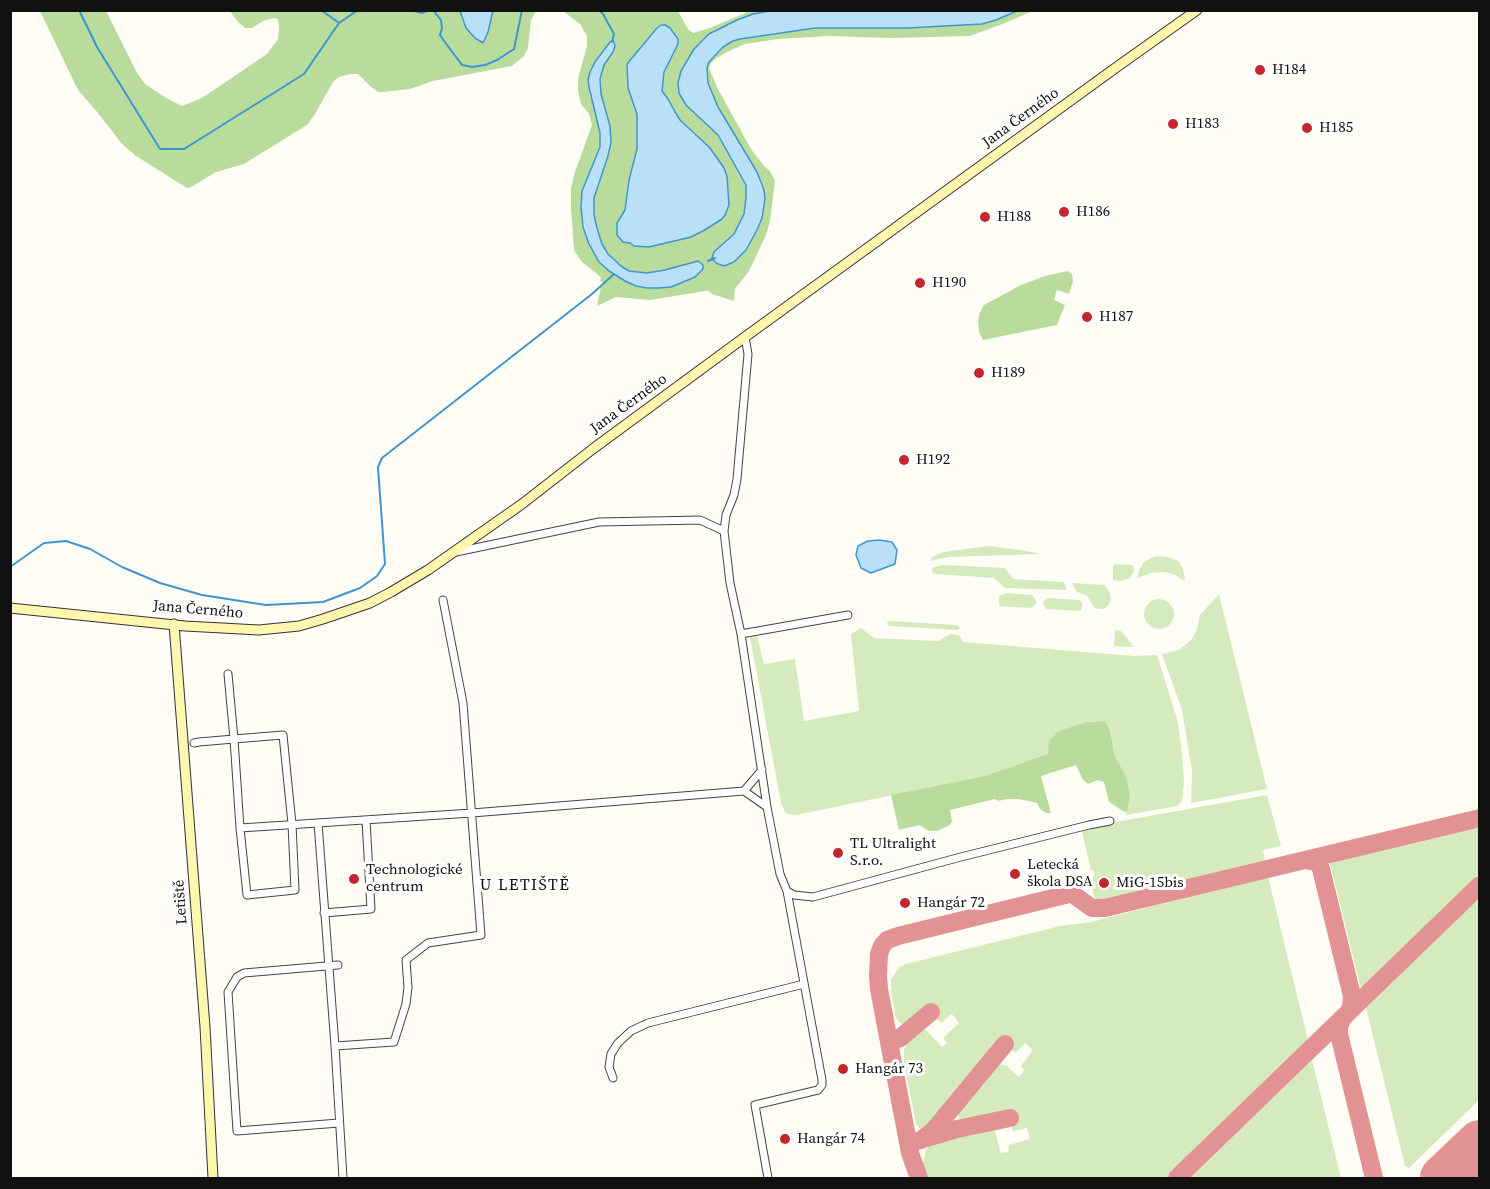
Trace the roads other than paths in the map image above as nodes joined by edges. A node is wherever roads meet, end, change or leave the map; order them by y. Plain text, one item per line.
1 (1197, 10) edge
2 (746, 337) junction
3 (724, 531) junction
4 (453, 552) junction
5 (443, 600) dead end
6 (10, 608) edge
7 (848, 615) dead end
8 (174, 624) junction
9 (741, 634) junction
10 (228, 674) dead end
11 (234, 739) junction
12 (194, 743) dead end
13 (762, 770) junction
14 (744, 791) junction
15 (767, 807) junction
16 (472, 813) junction
17 (366, 820) junction
18 (1110, 821) dead end
19 (318, 823) junction
20 (292, 824) junction
21 (240, 828) junction
22 (787, 891) junction
23 (324, 913) junction
24 (328, 965) junction
25 (338, 965) dead end
26 (804, 984) junction
27 (335, 1046) junction
28 (612, 1078) dead end
29 (339, 1123) junction
30 (213, 1179) edge
31 (343, 1179) edge
32 (768, 1179) edge

1 - 2 street, Jana Černého
2 - 3 street
2 - 4 street, Jana Černého
3 - 4 street
3 - 9 street
4 - 8 street, Jana Černého
5 - 16 street
6 - 8 street, Jana Černého
7 - 9 street
8 - 30 street, Letiště
9 - 13 street
10 - 11 street
11 - 12 street
11 - 20 street
11 - 21 street
13 - 14 street
13 - 15 street
14 - 15 street
14 - 16 street
15 - 22 street
16 - 17 street
16 - 27 street
17 - 19 street
17 - 23 street
18 - 22 street
19 - 20 street
19 - 23 street
20 - 21 street
20 - 21 street
22 - 26 street
23 - 24 street
24 - 25 street
24 - 27 street
24 - 29 street
26 - 28 street
26 - 32 street
27 - 29 street
29 - 31 street

